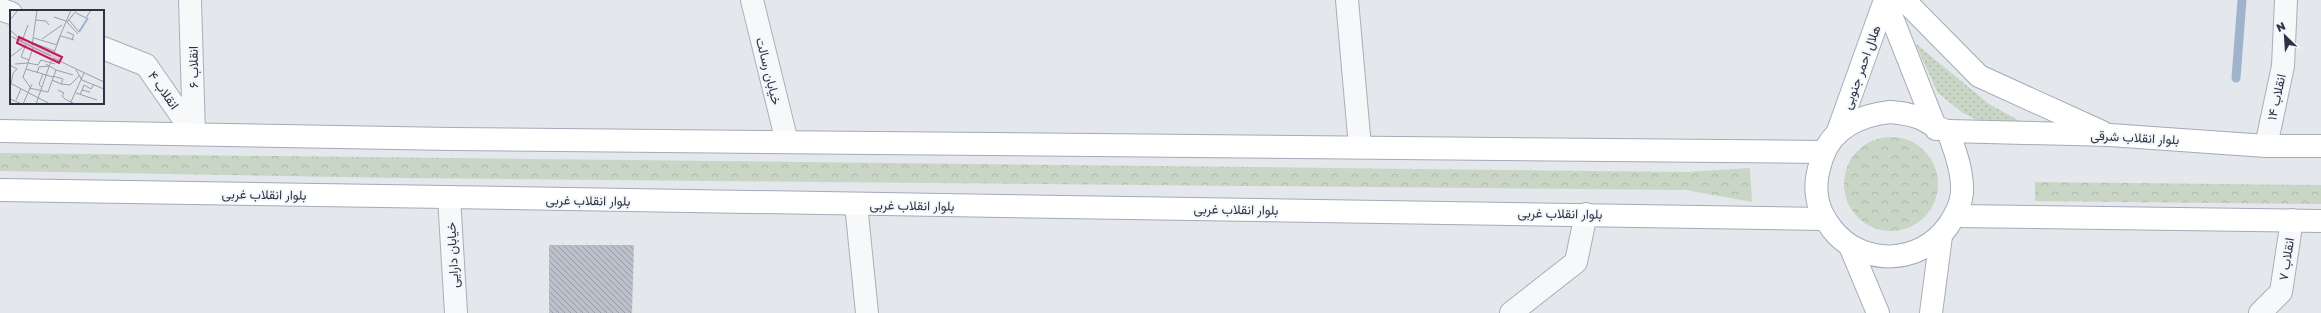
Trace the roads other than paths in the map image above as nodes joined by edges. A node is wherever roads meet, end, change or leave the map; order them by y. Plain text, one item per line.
1 (191, 0) edge
2 (752, 0) edge
3 (1347, 0) edge
4 (1885, 0) edge
5 (1904, 0) edge
6 (2286, 0) edge
7 (0, 9) edge
8 (10, 13) edge
9 (104, 48) edge
10 (0, 130) edge
11 (1942, 130) junction
12 (194, 134) junction
13 (1837, 134) junction
14 (2110, 135) junction
15 (786, 142) junction
16 (2266, 146) junction
17 (2321, 146) edge
18 (1360, 147) junction
19 (1824, 152) junction
20 (0, 190) edge
21 (449, 197) junction
22 (856, 204) junction
23 (1586, 214) junction
24 (1955, 216) junction
25 (1824, 219) junction
26 (2292, 220) junction
27 (2321, 221) edge
28 (1941, 236) junction
29 (1850, 246) junction
30 (456, 313) edge
31 (867, 313) edge
32 (1511, 313) edge
33 (1878, 313) edge
34 (1931, 313) edge
35 (2260, 313) edge

1 - 12 street, انقلاب ۶
2 - 15 street, خیابان رسالت
3 - 18 street
4 - 11 main road, هلال احمر جنوبی
4 - 13 main road, هلال احمر جنوبی
5 - 14 main road
6 - 16 street, انقلاب ۱۴
7 - 8 street
9 - 12 street, انقلاب ۴
10 - 12 main road
11 - 13 main road
11 - 14 main road, بلوار انقلاب شرقی
11 - 24 main road, هلال احمر جنوبی
12 - 15 main road
13 - 19 main road
14 - 16 main road, بلوار انقلاب شرقی
15 - 18 main road
16 - 17 main road, بلوار انقلاب شرقی
18 - 19 main road
19 - 25 main road
20 - 21 main road, بلوار انقلاب غربی
21 - 22 main road, بلوار انقلاب غربی
21 - 30 street, خیابان دارایی
22 - 23 main road, بلوار انقلاب غربی
22 - 31 street
23 - 25 main road, بلوار انقلاب غربی
23 - 32 street
24 - 26 main road
24 - 28 main road, هلال احمر جنوبی
25 - 29 main road
26 - 27 main road
26 - 35 street, انقلاب ۷
28 - 29 main road
28 - 34 main road
29 - 33 main road

